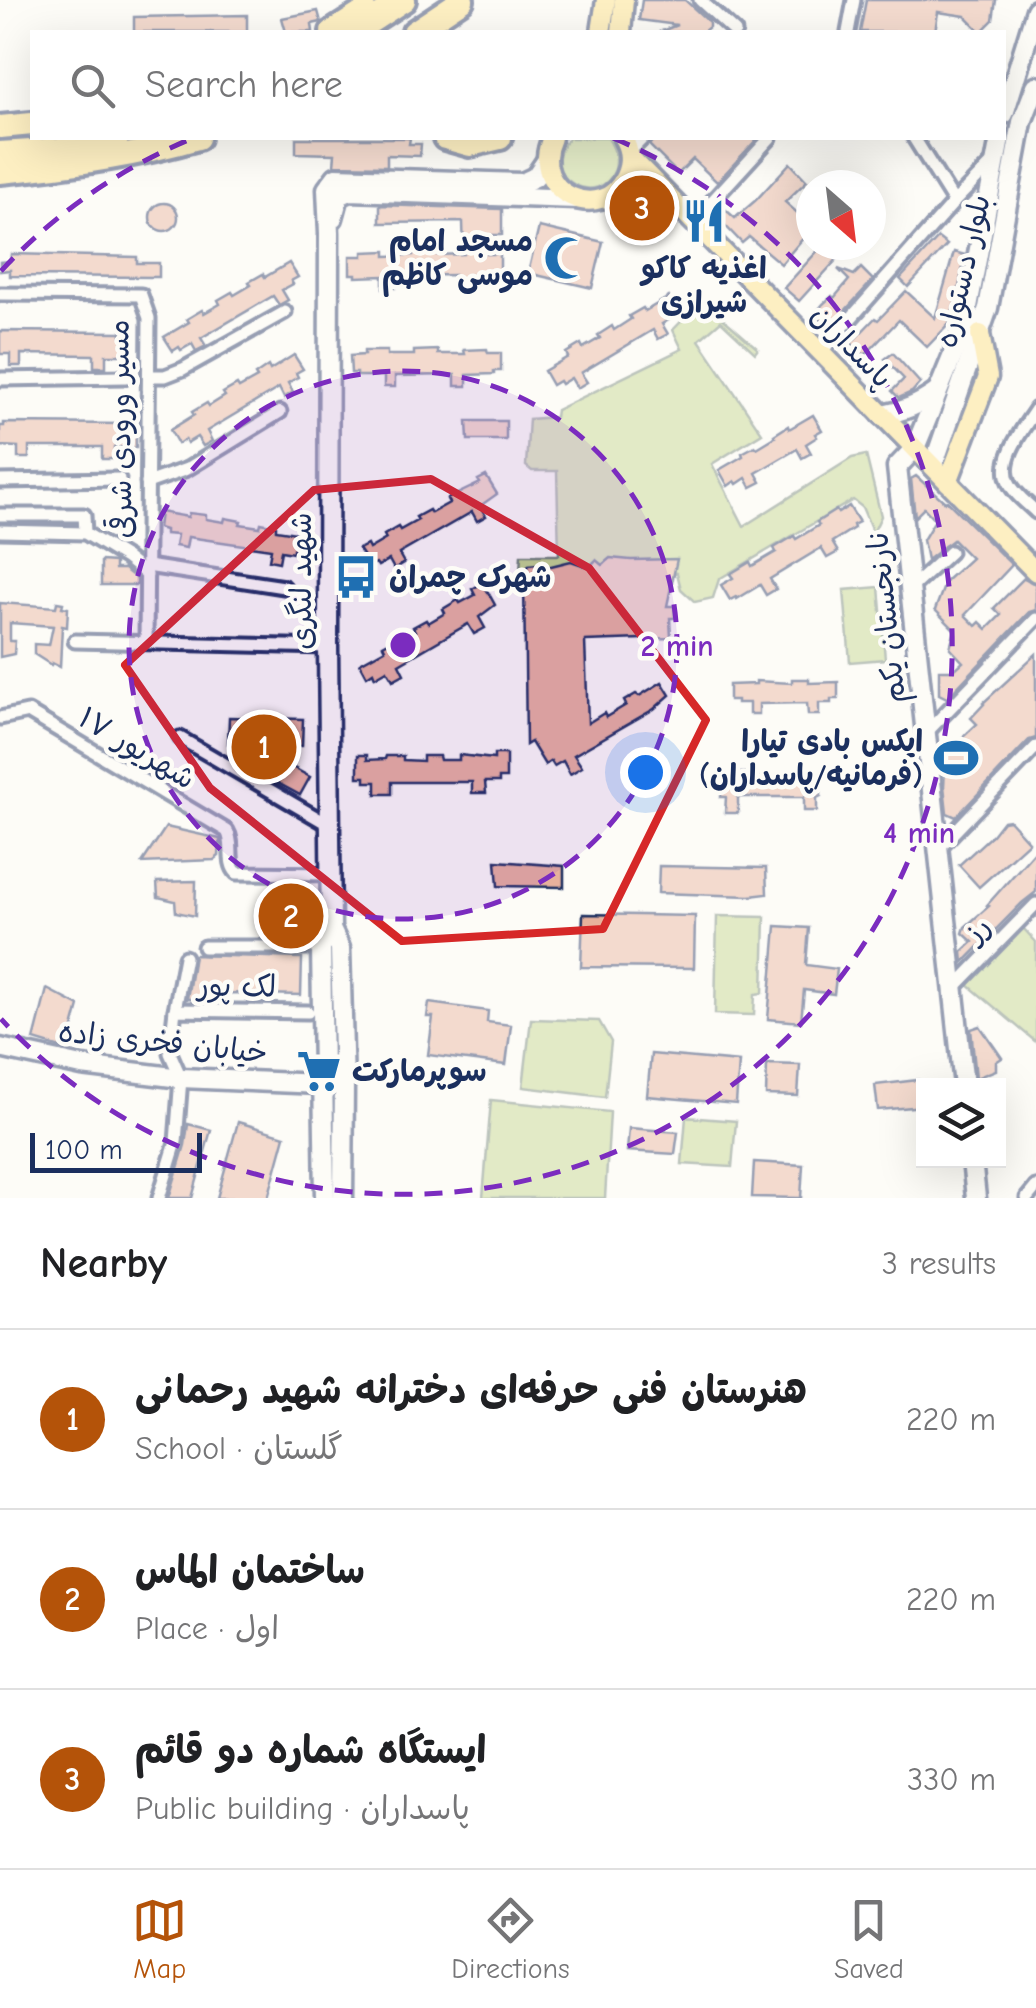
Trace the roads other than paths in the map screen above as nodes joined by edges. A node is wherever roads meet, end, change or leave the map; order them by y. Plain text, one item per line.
1 (379, 0) edge
2 (388, 0) edge
3 (404, 0) edge
4 (418, 0) edge
5 (447, 0) edge
6 (462, 0) edge
7 (478, 0) edge
8 (606, 0) edge
9 (624, 0) edge
10 (700, 0) edge
11 (854, 0) edge
12 (1036, 10) edge
13 (346, 29) edge
14 (376, 30) edge
15 (404, 30) edge
16 (417, 30) edge
17 (443, 30) edge
18 (601, 30) edge
19 (621, 30) edge
20 (732, 30) edge
21 (848, 30) edge
22 (1036, 86) edge
23 (1006, 108) edge
24 (30, 123) edge
25 (0, 127) edge
26 (30, 134) edge
27 (0, 136) edge
28 (137, 140) edge
29 (191, 140) edge
30 (451, 140) edge
31 (492, 140) edge
32 (551, 140) edge
33 (768, 140) edge
34 (915, 140) edge
35 (999, 147) edge
36 (627, 149) edge
37 (0, 152) edge
38 (546, 161) junction
39 (0, 172) edge
40 (522, 183) junction
41 (537, 199) junction
42 (577, 199) junction
43 (954, 202) junction
44 (692, 222) junction
45 (329, 233) junction
46 (0, 294) edge
47 (284, 312) dead end
48 (980, 334) junction
49 (821, 352) junction
50 (148, 376) junction
51 (126, 377) dead end
52 (0, 380) edge
53 (937, 392) junction
54 (1036, 409) edge
55 (280, 412) dead end
56 (930, 412) junction
57 (882, 415) junction
58 (950, 422) junction
59 (915, 448) junction
60 (933, 466) junction
61 (119, 479) dead end
62 (0, 481) edge
63 (948, 482) junction
64 (148, 483) junction
65 (1036, 512) edge
66 (0, 515) edge
67 (0, 531) edge
68 (85, 533) junction
69 (950, 552) dead end
70 (147, 571) junction
71 (1036, 572) edge
72 (284, 587) dead end
73 (910, 589) junction
74 (1036, 619) edge
75 (75, 641) dead end
76 (146, 642) junction
77 (328, 646) junction
78 (0, 718) edge
79 (926, 732) junction
80 (180, 738) dead end
81 (1036, 746) edge
82 (332, 826) junction
83 (939, 848) junction
84 (331, 874) junction
85 (1036, 904) edge
86 (331, 929) junction
87 (204, 946) dead end
88 (321, 948) junction
89 (184, 957) dead end
90 (954, 988) junction
91 (175, 1010) junction
92 (308, 1012) dead end
93 (0, 1048) edge
94 (181, 1078) junction
95 (963, 1078) edge
96 (274, 1082) junction
97 (322, 1084) junction
98 (344, 1085) junction
99 (323, 1113) junction
100 (973, 1168) edge
101 (1036, 1187) edge
102 (159, 1198) edge
103 (325, 1198) edge
104 (343, 1198) edge
105 (976, 1198) edge
106 (1027, 1198) edge

1 - 13 highway
2 - 13 highway
3 - 13 highway
4 - 14 highway
5 - 15 highway
6 - 16 highway
7 - 17 highway
8 - 18 main road
9 - 19 main road
10 - 20 street
11 - 21 street
12 - 23 main road
22 - 48 main road, بلوار دستواره
24 - 25 highway
26 - 27 highway
28 - 37 highway
29 - 39 highway
30 - 31 highway
32 - 38 main road
33 - 44 street
34 - 43 street
35 - 43 street
35 - 53 main road, بلوار دستواره
36 - 42 main road
36 - 44 main road, پاسداران
38 - 40 main road
38 - 42 main road
40 - 41 main road
40 - 45 main road, شهید لنگری
41 - 42 main road, شهید لنگری
41 - 45 main road, شهید لنگری
43 - 49 street
44 - 49 main road, پاسداران
45 - 77 main road, شهید لنگری
46 - 50 street, مسیر ورودی شرقی
47 - 50 street
48 - 58 main road, بلوار دستواره
48 - 63 main road
49 - 57 main road, پاسداران
50 - 64 street, مسیر ورودی شرقی
51 - 52 street
53 - 56 main road, بلوار دستواره
53 - 57 main road
54 - 65 street
55 - 64 street
56 - 58 main road
56 - 59 main road, بلوار دستواره
57 - 59 main road, پاسداران
58 - 60 main road, بلوار دستواره
59 - 60 main road, پاسداران
59 - 73 main road, نارنجستان یکم
60 - 63 main road, پاسداران
61 - 62 street
63 - 71 main road, پاسداران
64 - 70 street, مسیر ورودی شرقی
66 - 68 street
67 - 68 street
68 - 70 street
69 - 73 street
70 - 72 street
70 - 76 street, مسیر ورودی شرقی
73 - 79 main road, نارنجستان یکم
74 - 79 street
75 - 76 street
76 - 77 street
77 - 82 main road, شهید لنگری
78 - 84 street, ۱۷ شهریور
79 - 83 main road, نارنجستان یکم
80 - 82 street
81 - 83 street
82 - 84 main road, شهید لنگری
83 - 90 main road, نارنجستان یکم
84 - 86 main road, شهید لنگری
85 - 90 street, رز
86 - 88 main road, شهید لنگری
86 - 98 main road, شهید لنگری
87 - 88 street
88 - 97 main road, شهید لنگری
89 - 91 street
90 - 95 main road, نارنجستان یکم
91 - 92 street, لک پور
91 - 94 street, لک پور
93 - 94 main road, خیابان فخری زاده
94 - 96 main road, خیابان فخری زاده
94 - 102 street, لک پور
96 - 97 main road, خیابان فخری زاده
96 - 99 main road
97 - 98 main road, خیابان فخری زاده
97 - 99 main road, شهید لنگری
98 - 104 main road, شهید لنگری
99 - 103 main road, شهید لنگری
100 - 105 main road
101 - 106 street

